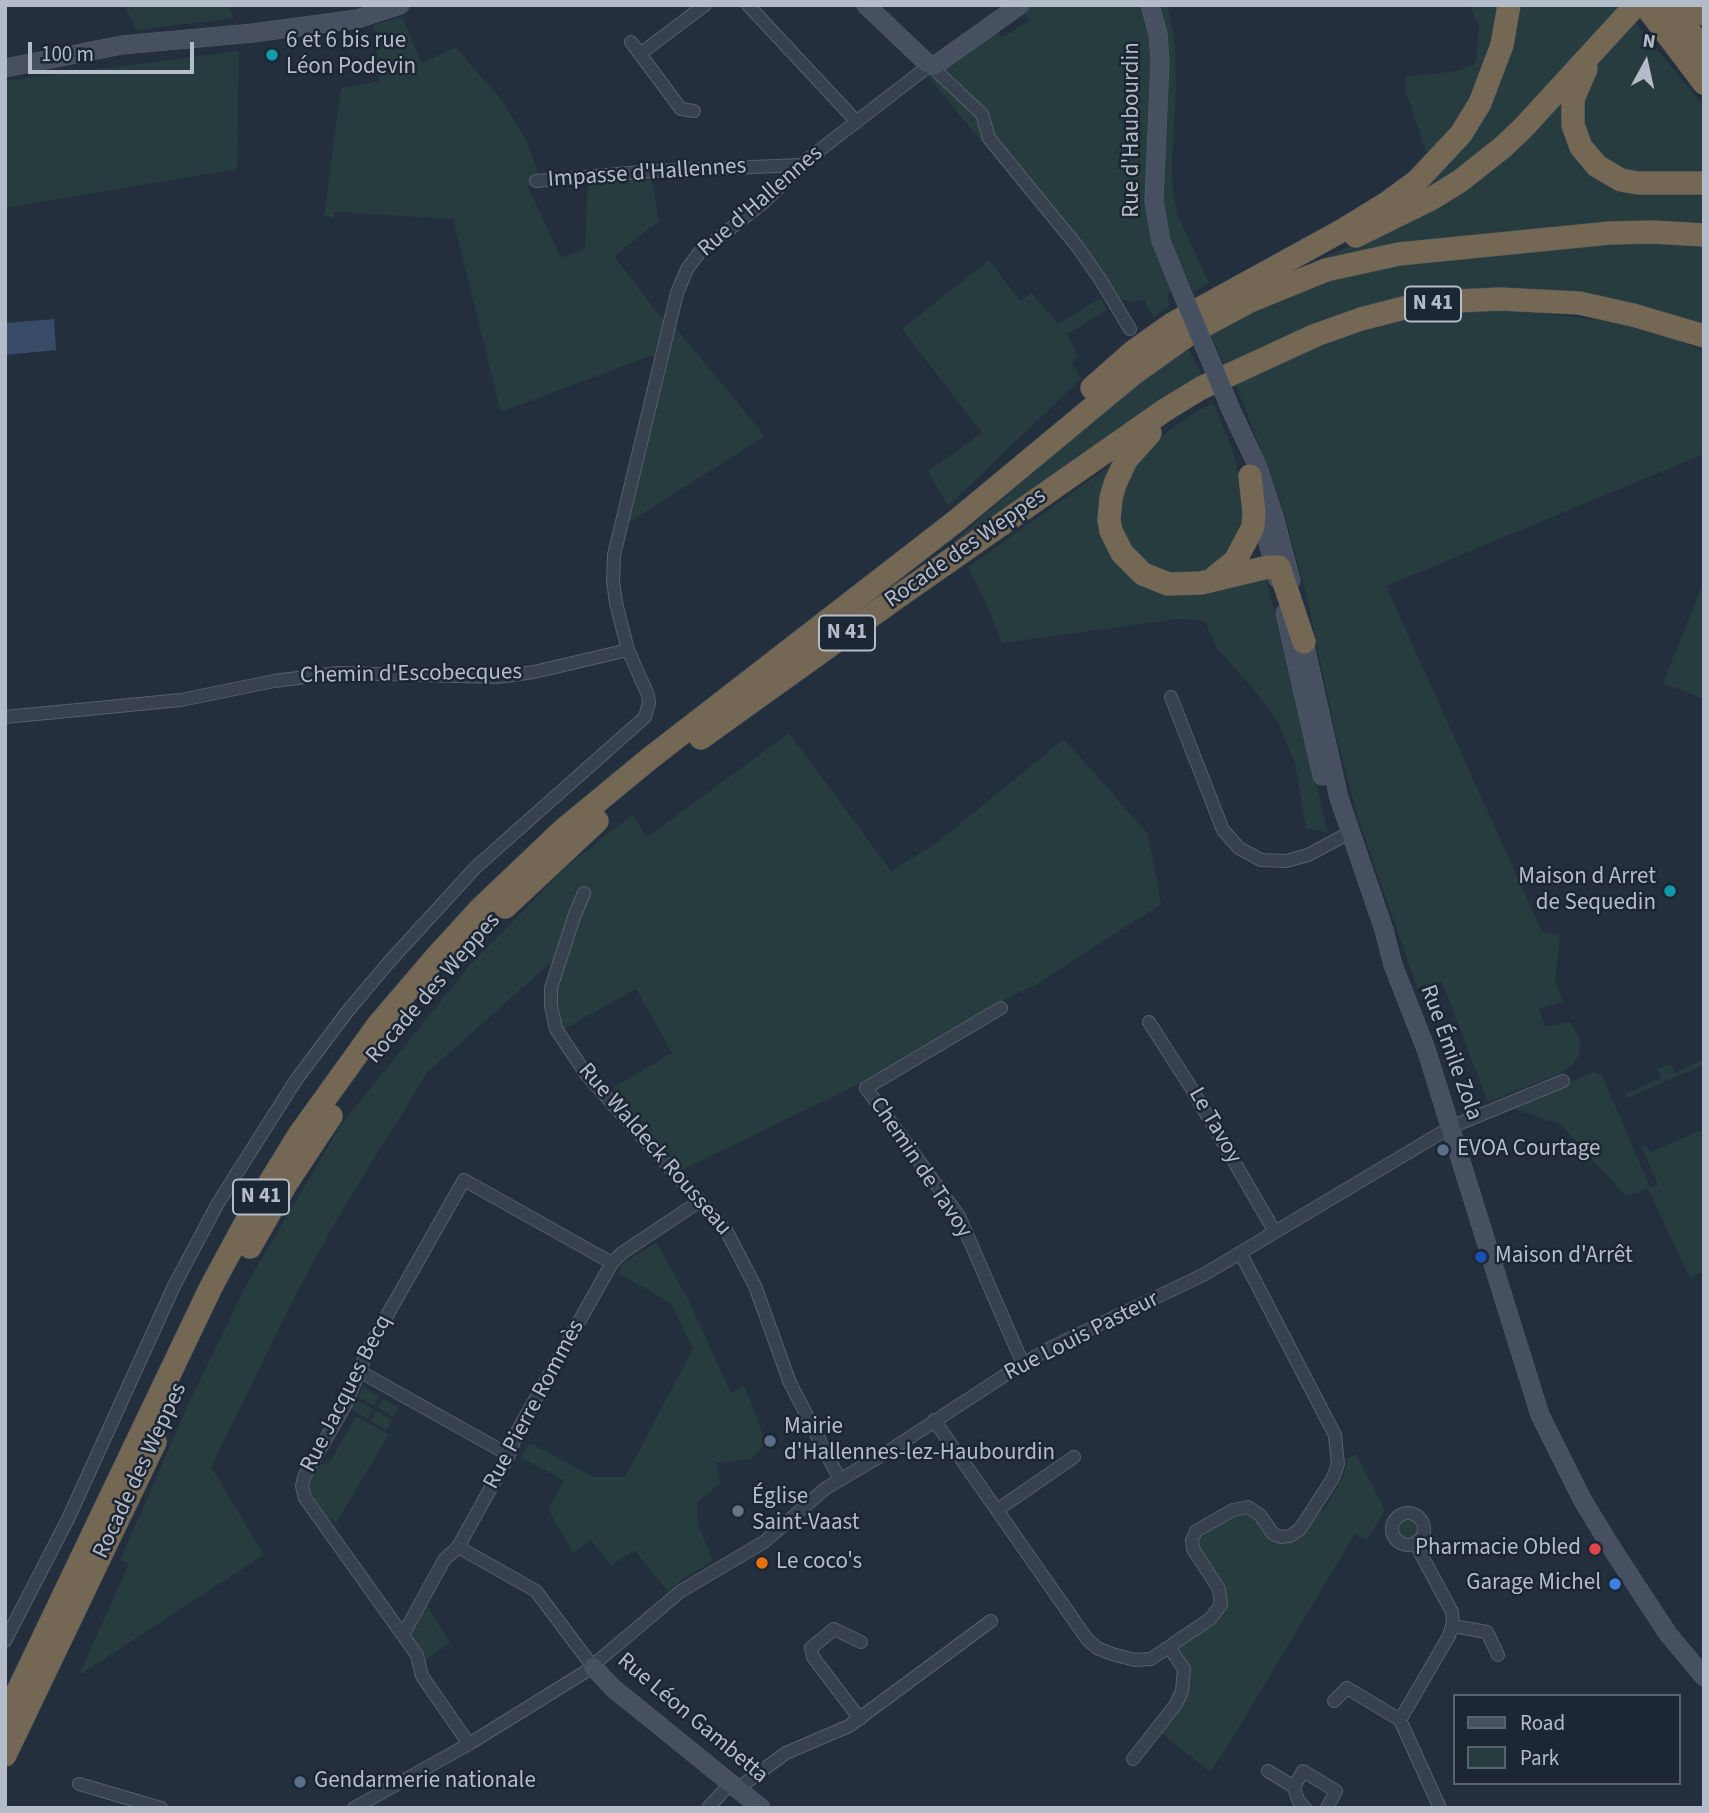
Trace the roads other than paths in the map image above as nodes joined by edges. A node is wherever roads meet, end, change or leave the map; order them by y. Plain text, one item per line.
1 (400, 5) edge
2 (705, 5) edge
3 (748, 5) edge
4 (866, 5) edge
5 (1020, 5) edge
6 (1150, 5) edge
7 (1508, 5) edge
8 (1636, 5) edge
9 (1645, 5) edge
10 (1669, 5) edge
11 (1695, 5) edge
12 (1704, 14) edge
13 (1612, 32) junction
14 (631, 42) dead end
15 (1704, 50) edge
16 (640, 54) junction
17 (930, 65) junction
18 (5, 69) edge
19 (1704, 83) edge
20 (694, 111) dead end
21 (857, 122) junction
22 (801, 165) junction
23 (536, 181) dead end
24 (1704, 183) edge
25 (1704, 235) edge
26 (1265, 272) junction
27 (1645, 319) junction
28 (1130, 329) dead end
29 (1704, 336) edge
30 (1704, 344) edge
31 (1231, 374) junction
32 (1231, 410) junction
33 (1250, 476) junction
34 (1274, 566) junction
35 (893, 570) junction
36 (1201, 583) junction
37 (1301, 648) junction
38 (628, 650) junction
39 (1171, 698) dead end
40 (5, 717) edge
41 (1346, 834) junction
42 (584, 893) dead end
43 (1002, 1008) dead end
44 (1149, 1022) dead end
45 (1563, 1081) dead end
46 (1451, 1127) junction
47 (700, 1201) junction
48 (1275, 1232) junction
49 (1241, 1254) junction
50 (612, 1262) junction
51 (1023, 1364) junction
52 (359, 1371) junction
53 (934, 1420) junction
54 (509, 1455) junction
55 (1074, 1457) dead end
56 (839, 1480) junction
57 (997, 1510) junction
58 (1415, 1543) dead end
59 (458, 1547) junction
60 (991, 1621) dead end
61 (1453, 1626) junction
62 (403, 1635) junction
63 (5, 1642) edge
64 (861, 1642) dead end
65 (1169, 1647) junction
66 (37, 1652) junction
67 (1498, 1655) dead end
68 (593, 1667) junction
69 (1704, 1677) edge
70 (5, 1699) edge
71 (1334, 1700) dead end
72 (31, 1701) junction
73 (5, 1718) edge
74 (860, 1719) junction
75 (1400, 1720) junction
76 (469, 1744) junction
77 (5, 1755) edge
78 (1133, 1759) dead end
79 (1268, 1771) dead end
80 (5, 1775) edge
81 (79, 1784) dead end
82 (733, 1786) junction
83 (1294, 1787) junction
84 (161, 1808) edge
85 (354, 1808) edge
86 (708, 1808) edge
87 (761, 1808) edge
88 (1305, 1808) edge
89 (1327, 1808) edge
90 (1440, 1808) edge

1 - 18 main road
2 - 16 street
3 - 21 street
4 - 17 main road
5 - 17 main road
6 - 32 main road, Rue d'Haubourdin, bridge
7 - 26 highway
8 - 13 highway
9 - 19 highway
10 - 15 highway
11 - 12 highway
13 - 24 highway
13 - 26 highway
14 - 16 street
16 - 20 street
17 - 21 street, Rue d'Hallennes
17 - 28 street
21 - 22 street, Rue d'Hallennes
22 - 23 street, Impasse d'Hallennes
22 - 38 street, Rue d'Hallennes
25 - 35 highway, N 41
26 - 35 highway
27 - 29 highway
27 - 30 highway
27 - 31 highway, N 41
31 - 36 highway
31 - 72 highway, Rocade des Weppes / N 41
32 - 33 main road, Rue d'Haubourdin
32 - 37 main road, Rue d'Haubourdin
33 - 34 main road, Rue d'Haubourdin
33 - 36 highway
34 - 36 highway
34 - 37 highway
35 - 66 highway, Rocade des Weppes / N 41
37 - 41 main road
38 - 40 street, Chemin d'Escobecques
38 - 63 street
39 - 41 street
41 - 46 main road, Rue Émile Zola
42 - 47 street, Rue Waldeck Rousseau
43 - 51 street, Chemin de Tavoy
44 - 48 street, Le Tavoy
45 - 46 street, Rue Louis Pasteur
46 - 48 street, Rue Louis Pasteur
46 - 69 main road, Rue Émile Zola
47 - 50 street, Rue Pierre Rommès
47 - 56 street, Rue Waldeck Rousseau
48 - 49 street, Rue Louis Pasteur
49 - 51 street, Rue Louis Pasteur
49 - 65 street
50 - 52 street, Rue Jacques Becq
50 - 54 street, Rue Pierre Rommès
51 - 53 street, Rue Louis Pasteur
52 - 54 street
52 - 62 street, Rue Jacques Becq
53 - 56 street, Rue Louis Pasteur
53 - 57 street
54 - 59 street, Rue Pierre Rommès
55 - 57 street
56 - 68 street, Rue Louis Pasteur
57 - 65 street
58 - 61 street
59 - 62 street, Rue Pierre Rommès
59 - 68 street
60 - 74 street
61 - 67 street
61 - 75 street
62 - 76 street, Rue Jacques Becq
64 - 74 street
65 - 78 street
66 - 70 highway
66 - 73 highway, Rocade des Weppes / N 41
68 - 76 street, Rue Louis Pasteur
68 - 82 main road, Rue Léon Gambetta
71 - 75 street
72 - 77 highway, Rocade des Weppes / N 41
72 - 80 highway
74 - 82 street
75 - 90 street
76 - 85 street, Rue Louis Pasteur
79 - 83 street
81 - 84 street
82 - 86 street
82 - 87 main road, Rue Léon Gambetta
83 - 88 street
83 - 89 street

